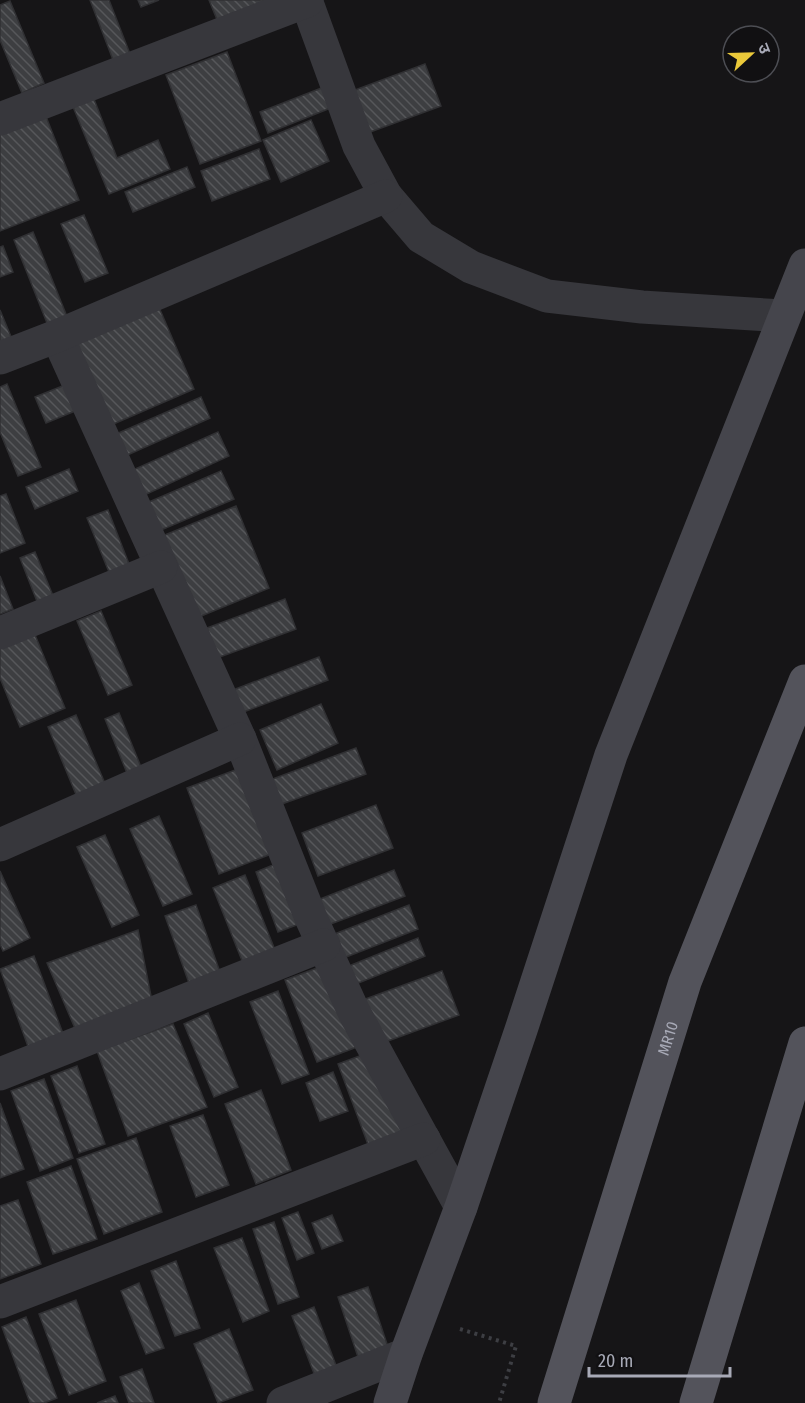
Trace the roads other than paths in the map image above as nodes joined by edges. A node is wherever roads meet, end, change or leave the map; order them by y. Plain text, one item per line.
1 (307, 1) edge
2 (0, 119) edge
3 (386, 195) junction
4 (805, 265) edge
5 (783, 316) junction
6 (57, 336) junction
7 (0, 357) edge
8 (161, 567) junction
9 (0, 633) edge
10 (805, 681) edge
11 (240, 739) junction
12 (0, 845) edge
13 (324, 945) junction
14 (805, 1043) edge
15 (0, 1074) edge
16 (424, 1139) junction
17 (461, 1207) junction
18 (0, 1302) edge
19 (406, 1354) junction
20 (283, 1403) edge
21 (390, 1403) edge
22 (554, 1403) edge
23 (696, 1403) edge

1 - 2 street
1 - 3 street
3 - 5 street
3 - 6 street
4 - 5 street
5 - 17 street
6 - 7 street
6 - 8 street
8 - 9 street
8 - 11 street
10 - 22 main road, MR10
11 - 12 street
11 - 13 street
13 - 15 street
13 - 16 street
14 - 23 main road
16 - 17 street
16 - 18 street
17 - 19 street
19 - 20 street
19 - 21 street

